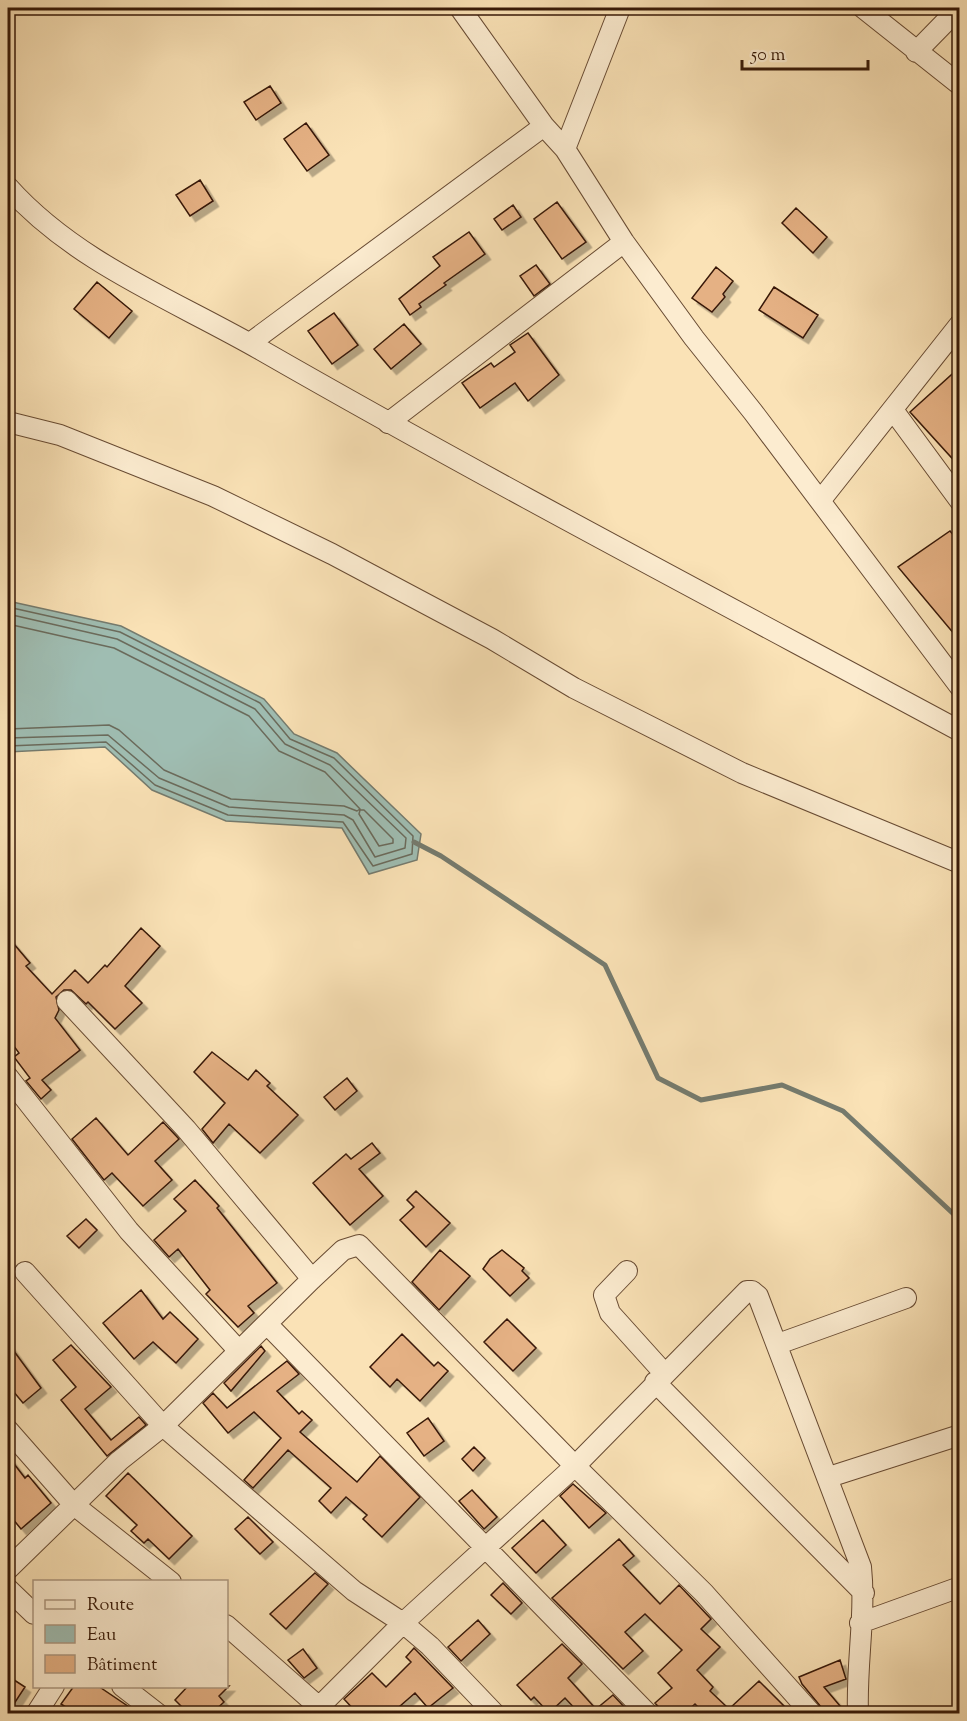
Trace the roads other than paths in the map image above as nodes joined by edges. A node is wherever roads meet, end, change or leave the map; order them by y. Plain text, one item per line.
1 (460, 8) edge
2 (620, 8) edge
3 (863, 8) edge
4 (959, 8) edge
5 (916, 52) junction
6 (960, 85) edge
7 (544, 126) junction
8 (565, 149) junction
9 (8, 187) edge
10 (624, 242) junction
11 (960, 324) edge
12 (250, 344) junction
13 (893, 410) junction
14 (8, 422) edge
15 (388, 423) junction
16 (820, 501) junction
17 (960, 501) edge
18 (960, 687) edge
19 (960, 731) edge
20 (960, 862) edge
21 (67, 1001) dead end
22 (8, 1077) edge
23 (627, 1271) dead end
24 (25, 1272) dead end
25 (312, 1279) junction
26 (906, 1298) dead end
27 (267, 1324) junction
28 (778, 1344) junction
29 (239, 1352) junction
30 (659, 1378) junction
31 (163, 1426) junction
32 (8, 1430) edge
33 (960, 1436) edge
34 (575, 1466) junction
35 (829, 1477) junction
36 (74, 1505) junction
37 (486, 1549) junction
38 (8, 1569) edge
39 (170, 1580) edge
40 (960, 1587) edge
41 (8, 1589) edge
42 (864, 1593) junction
43 (33, 1613) edge
44 (404, 1623) junction
45 (860, 1623) junction
46 (228, 1627) edge
47 (53, 1688) edge
48 (125, 1688) edge
49 (316, 1710) edge
50 (36, 1713) edge
51 (158, 1713) edge
52 (495, 1713) edge
53 (648, 1713) edge
54 (812, 1713) edge
55 (858, 1713) edge

1 - 7 street
2 - 8 street
3 - 5 street
4 - 5 street
5 - 6 street
7 - 8 street
7 - 12 street
8 - 10 street
9 - 12 street
10 - 15 street
10 - 16 street
11 - 13 street
12 - 15 street
13 - 16 street
13 - 17 street
14 - 20 street
15 - 19 street
16 - 18 street
21 - 25 street
22 - 29 street
23 - 30 street
24 - 31 street
25 - 27 street
25 - 34 street
26 - 28 street
27 - 29 street
27 - 37 street
28 - 30 street
28 - 35 street
29 - 31 street
30 - 34 street
30 - 42 street
31 - 36 street
31 - 44 street
32 - 36 street
33 - 35 street
34 - 37 street
34 - 54 street
35 - 42 street
36 - 38 street
36 - 39 street
37 - 44 street
37 - 53 street
40 - 45 street
41 - 43 street
42 - 45 street
44 - 49 street
44 - 52 street
45 - 55 street
46 - 49 street
47 - 50 street
48 - 51 street

